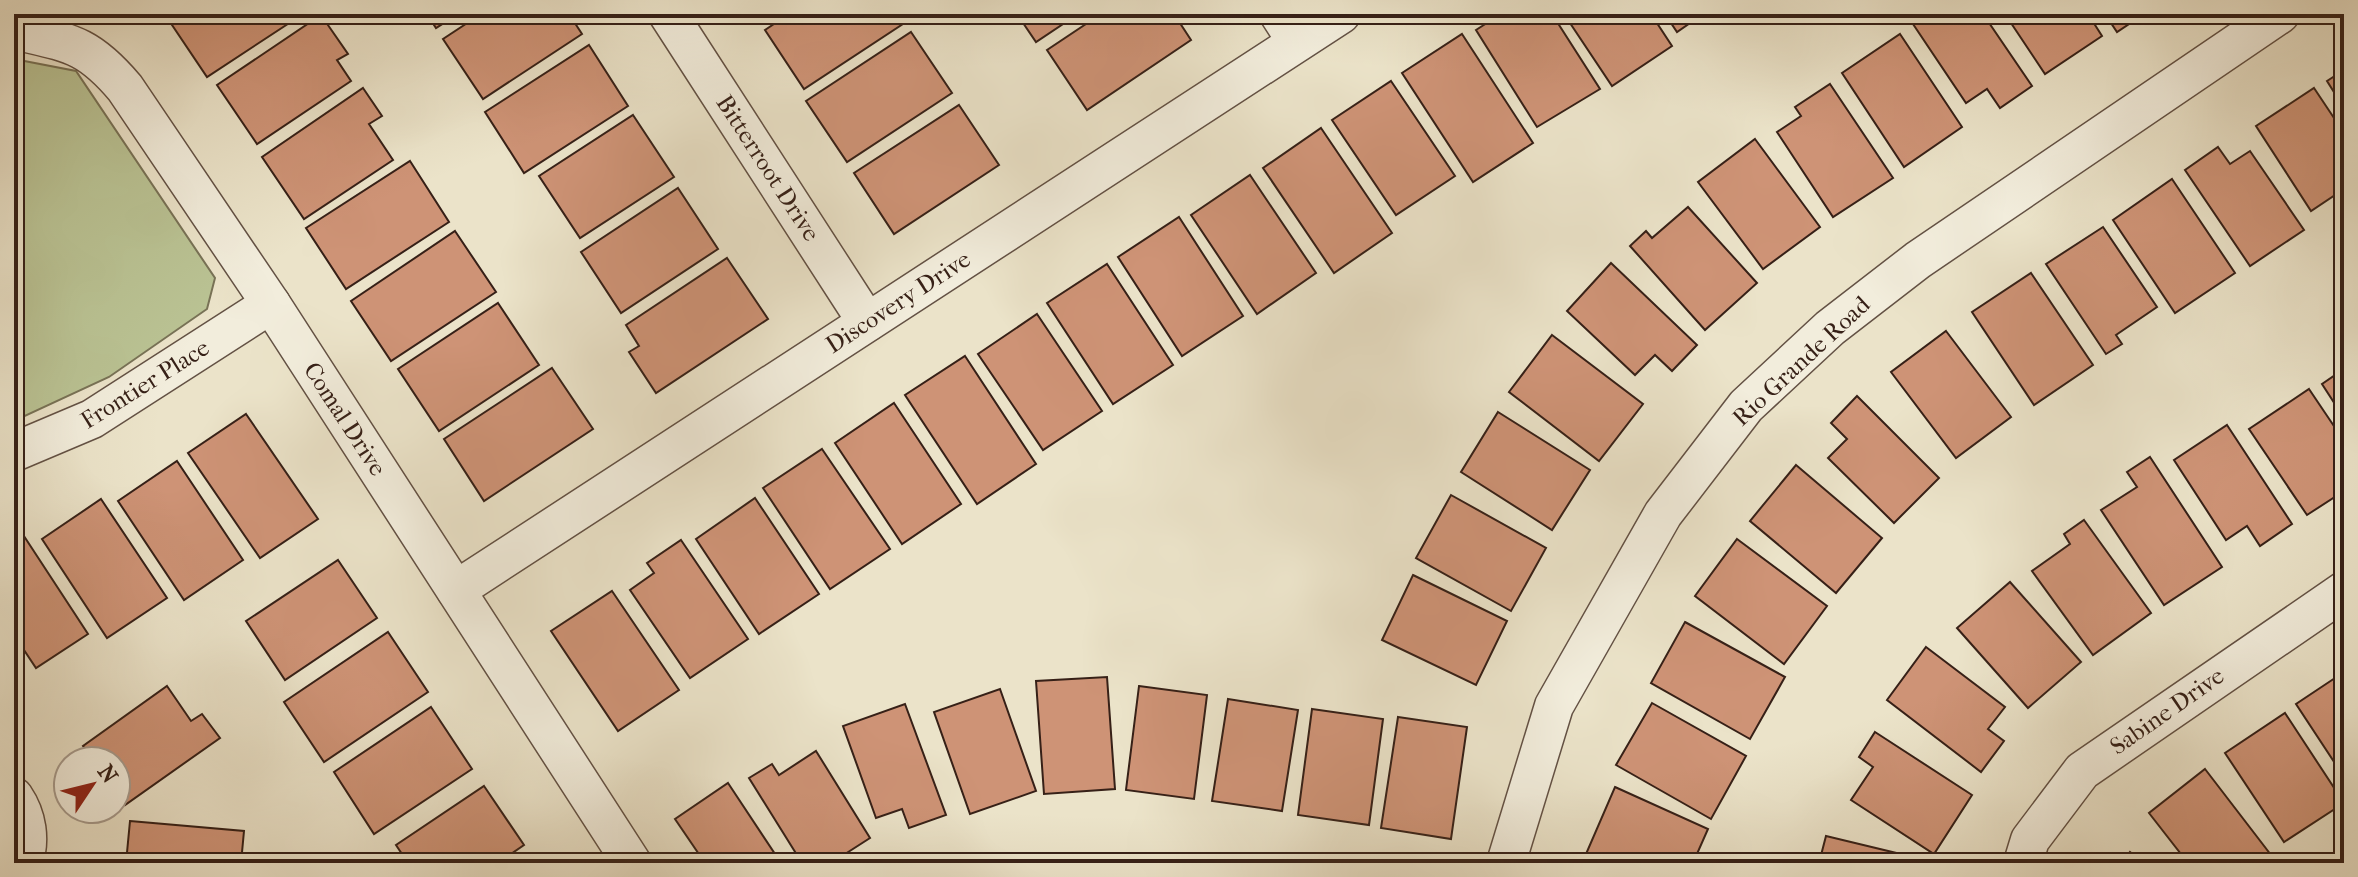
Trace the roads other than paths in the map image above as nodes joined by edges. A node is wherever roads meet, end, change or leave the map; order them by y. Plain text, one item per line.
1 (668, 14) edge
2 (1341, 14) edge
3 (2280, 14) edge
4 (1288, 28) edge
5 (14, 30) edge
6 (271, 304) junction
7 (867, 322) junction
8 (14, 452) edge
9 (456, 590) junction
10 (2344, 591) edge
11 (14, 797) edge
12 (23, 863) edge
13 (632, 863) edge
14 (1506, 863) edge
15 (2023, 863) edge

1 - 7 street, Bitterroot Drive
2 - 4 street, Discovery Drive
3 - 14 street, Rio Grande Road
4 - 7 street, Discovery Drive
5 - 6 street, Comal Drive
6 - 8 street, Frontier Place
6 - 9 street, Comal Drive
7 - 9 street, Discovery Drive
9 - 13 street, Comal Drive
10 - 15 street, Sabine Drive
11 - 12 street

